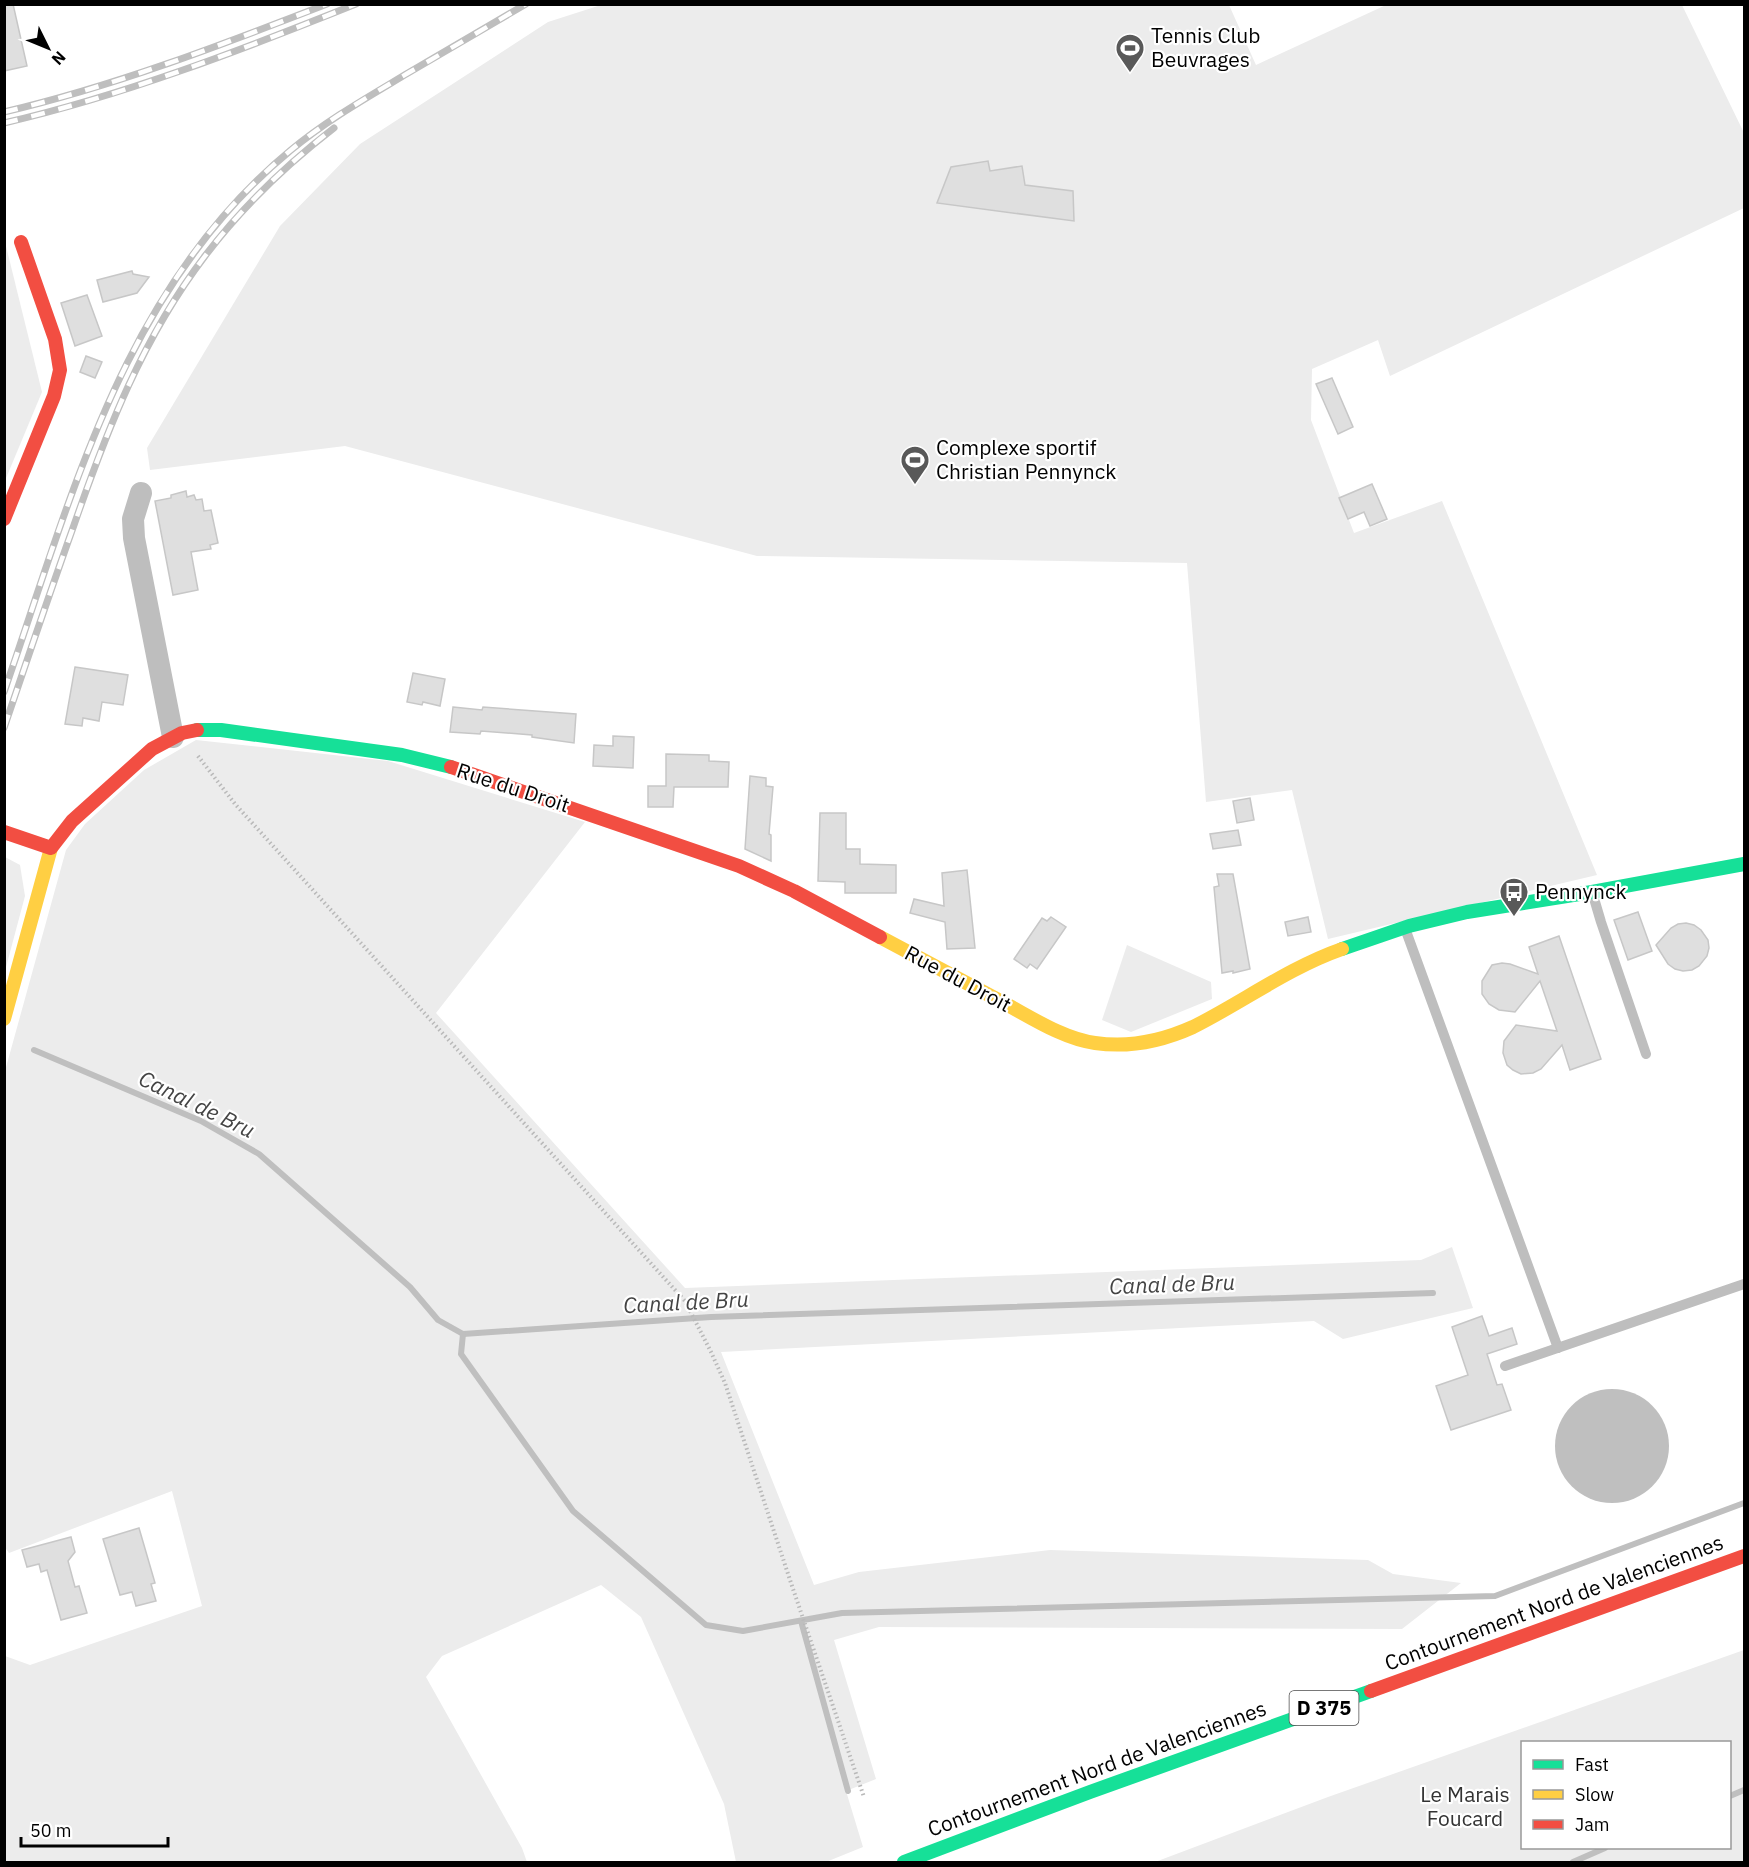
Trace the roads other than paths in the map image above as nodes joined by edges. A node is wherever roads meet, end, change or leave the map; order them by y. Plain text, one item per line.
1 (21, 242) dead end
2 (141, 493) dead end
3 (4, 519) edge
4 (178, 735) junction
5 (4, 832) edge
6 (51, 848) junction
7 (1744, 864) edge
8 (1592, 892) junction
9 (1405, 928) junction
10 (4, 1019) edge
11 (1646, 1054) dead end
12 (1744, 1284) edge
13 (1558, 1348) junction
14 (1505, 1366) dead end
15 (1744, 1556) edge
16 (904, 1863) edge

1 - 3 street
2 - 4 street
4 - 6 street, Rue du Droit
4 - 9 street, Rue du Droit
5 - 6 street
6 - 10 street
7 - 8 street, Rue du Droit
8 - 9 street, Rue du Droit
8 - 11 lane
9 - 13 lane
12 - 13 lane
13 - 14 lane
15 - 16 street, Contournement Nord de Valenciennes / D 375

